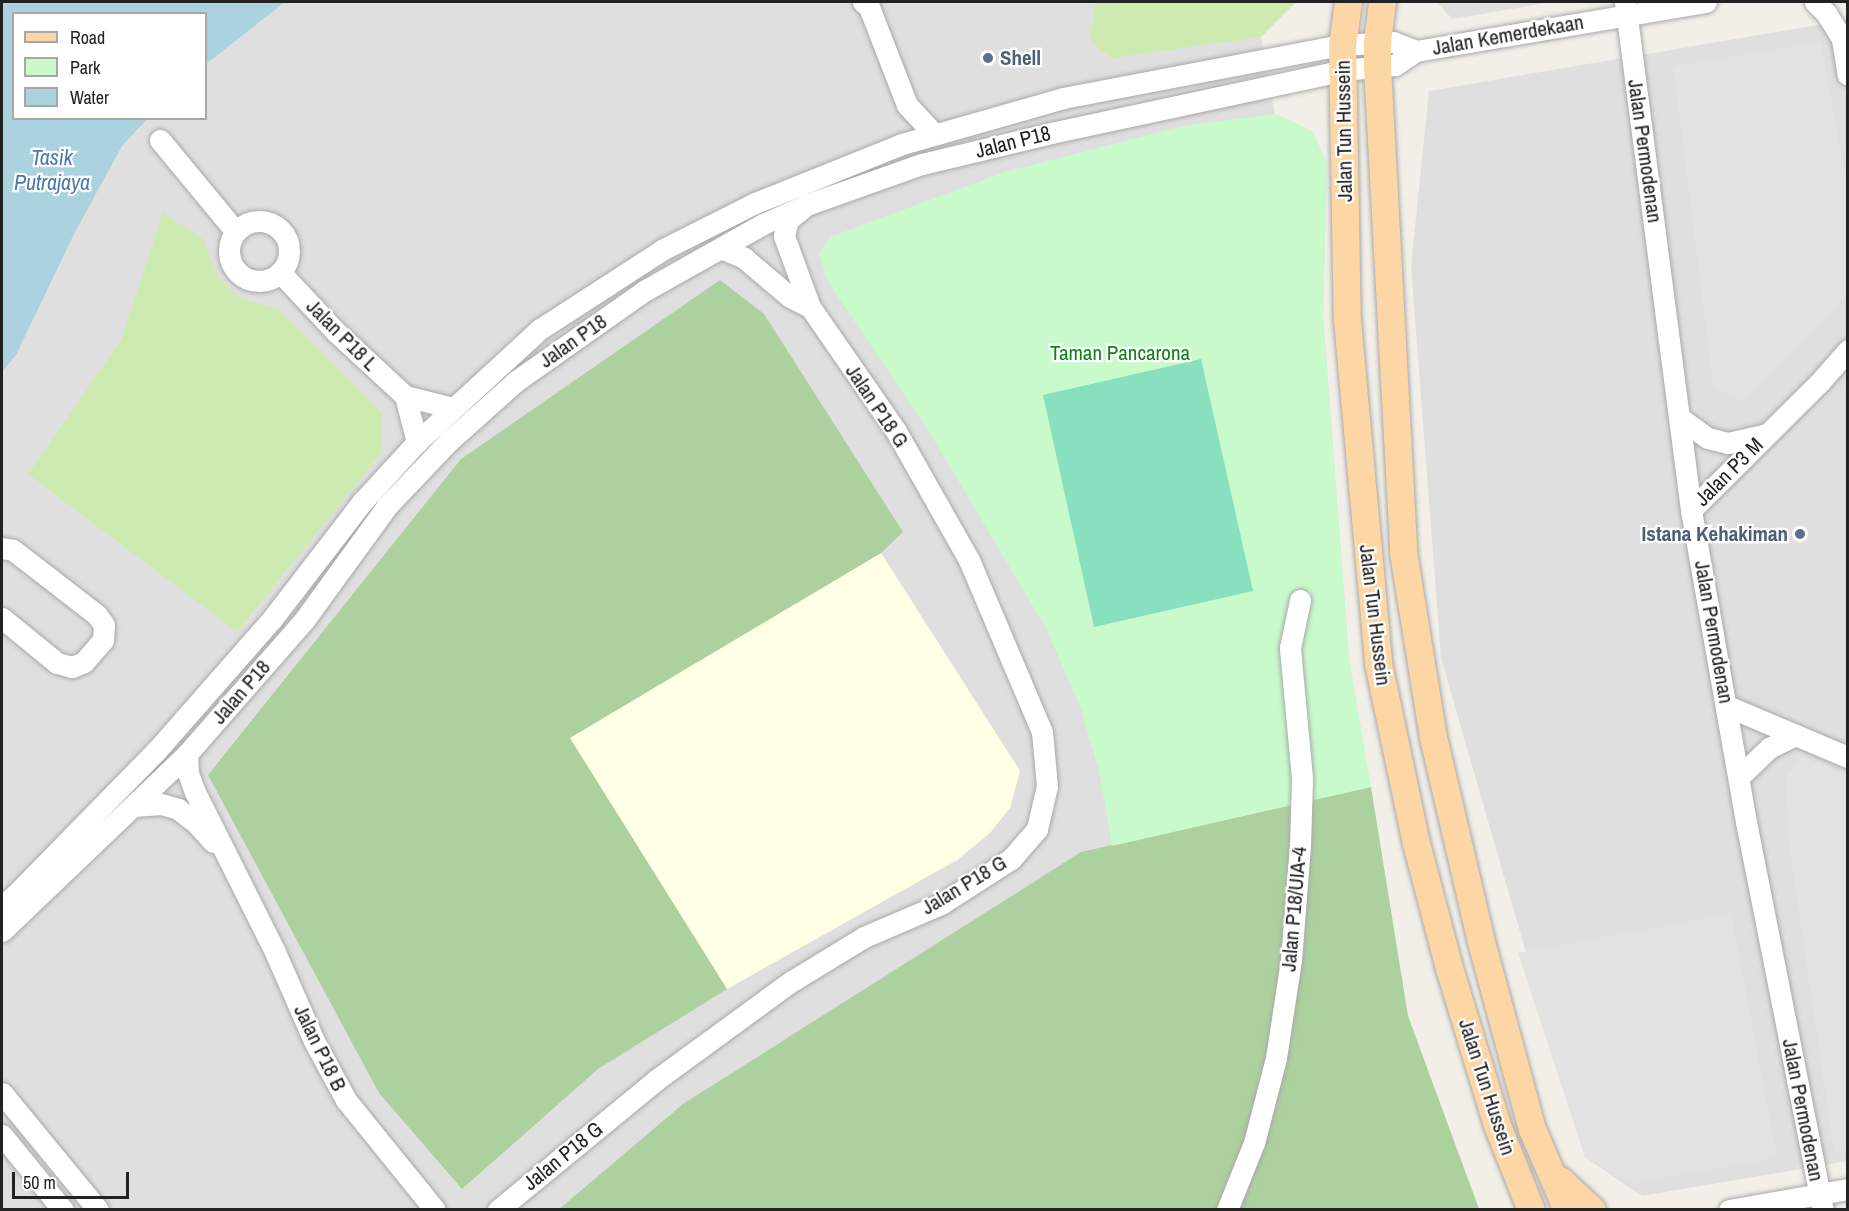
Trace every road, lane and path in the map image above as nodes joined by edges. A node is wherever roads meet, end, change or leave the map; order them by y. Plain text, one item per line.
1 (863, 2) edge
2 (1348, 2) edge
3 (1382, 2) edge
4 (1706, 2) edge
5 (1815, 2) edge
6 (1626, 8) edge
7 (1848, 15) edge
8 (1842, 39) junction
9 (1377, 54) junction
10 (1343, 57) junction
11 (1848, 75) edge
12 (907, 105) junction
13 (934, 134) junction
14 (160, 140) dead end
15 (902, 144) junction
16 (806, 205) junction
17 (236, 232) junction
18 (721, 248) junction
19 (280, 272) junction
20 (810, 307) junction
21 (1848, 350) edge
22 (405, 396) junction
23 (453, 408) junction
24 (1680, 418) junction
25 (1767, 434) junction
26 (417, 442) junction
27 (1691, 510) junction
28 (2, 548) edge
29 (1300, 600) dead end
30 (2, 618) edge
31 (1727, 706) junction
32 (1796, 735) junction
33 (187, 754) junction
34 (1848, 757) edge
35 (1739, 777) junction
36 (133, 806) junction
37 (235, 868) junction
38 (2, 906) edge
39 (2, 932) edge
40 (2, 1093) edge
41 (1532, 1129) junction
42 (2, 1135) edge
43 (1848, 1189) edge
44 (1821, 1201) edge
45 (63, 1209) edge
46 (98, 1209) edge
47 (435, 1209) edge
48 (498, 1209) edge
49 (1227, 1209) edge
50 (1531, 1209) edge
51 (1567, 1209) edge
52 (1592, 1209) edge
53 (1729, 1209) edge

1 - 12 street
2 - 10 main road, Jalan Tun Hussein
3 - 9 main road, Jalan Tun Hussein
4 - 6 street, Jalan Kemerdekaan
5 - 8 street
6 - 9 street, Jalan Kemerdekaan
6 - 24 street, Jalan Permodenan
7 - 8 street
8 - 11 street
9 - 10 street, Jalan Kemerdekaan
9 - 41 main road, Jalan Tun Hussein
10 - 13 street, Jalan P18
10 - 16 street, Jalan P18
10 - 50 main road, Jalan Tun Hussein
12 - 13 street
12 - 15 street
13 - 15 street, Jalan P18
14 - 17 street
15 - 23 street, Jalan P18
16 - 18 street, Jalan P18
16 - 20 street, Jalan P18 G
17 - 19 street
17 - 19 street
18 - 20 street, Jalan P18 G
18 - 33 street, Jalan P18
19 - 22 street, Jalan P18 L
20 - 48 street, Jalan P18 G
21 - 25 street, Jalan P3 M
22 - 23 street, Jalan P18 L
22 - 26 street
23 - 26 street, Jalan P18
24 - 25 street, Jalan P3 M
24 - 27 street, Jalan Permodenan
25 - 27 street, Jalan P3 M
26 - 38 street, Jalan P18
27 - 31 street, Jalan Permodenan
28 - 30 street
29 - 49 street, Jalan P18/UIA-4
31 - 32 street
31 - 35 street, Jalan Permodenan
32 - 34 street
32 - 35 street
33 - 36 street, Jalan P18
33 - 37 street, Jalan P18 B
35 - 44 street, Jalan Permodenan
36 - 37 street, Jalan P18 B
36 - 39 street, Jalan P18
37 - 47 street, Jalan P18 B
40 - 46 street
41 - 51 main road, Jalan Tun Hussein
41 - 52 main road
42 - 45 street
43 - 44 street
44 - 53 street

